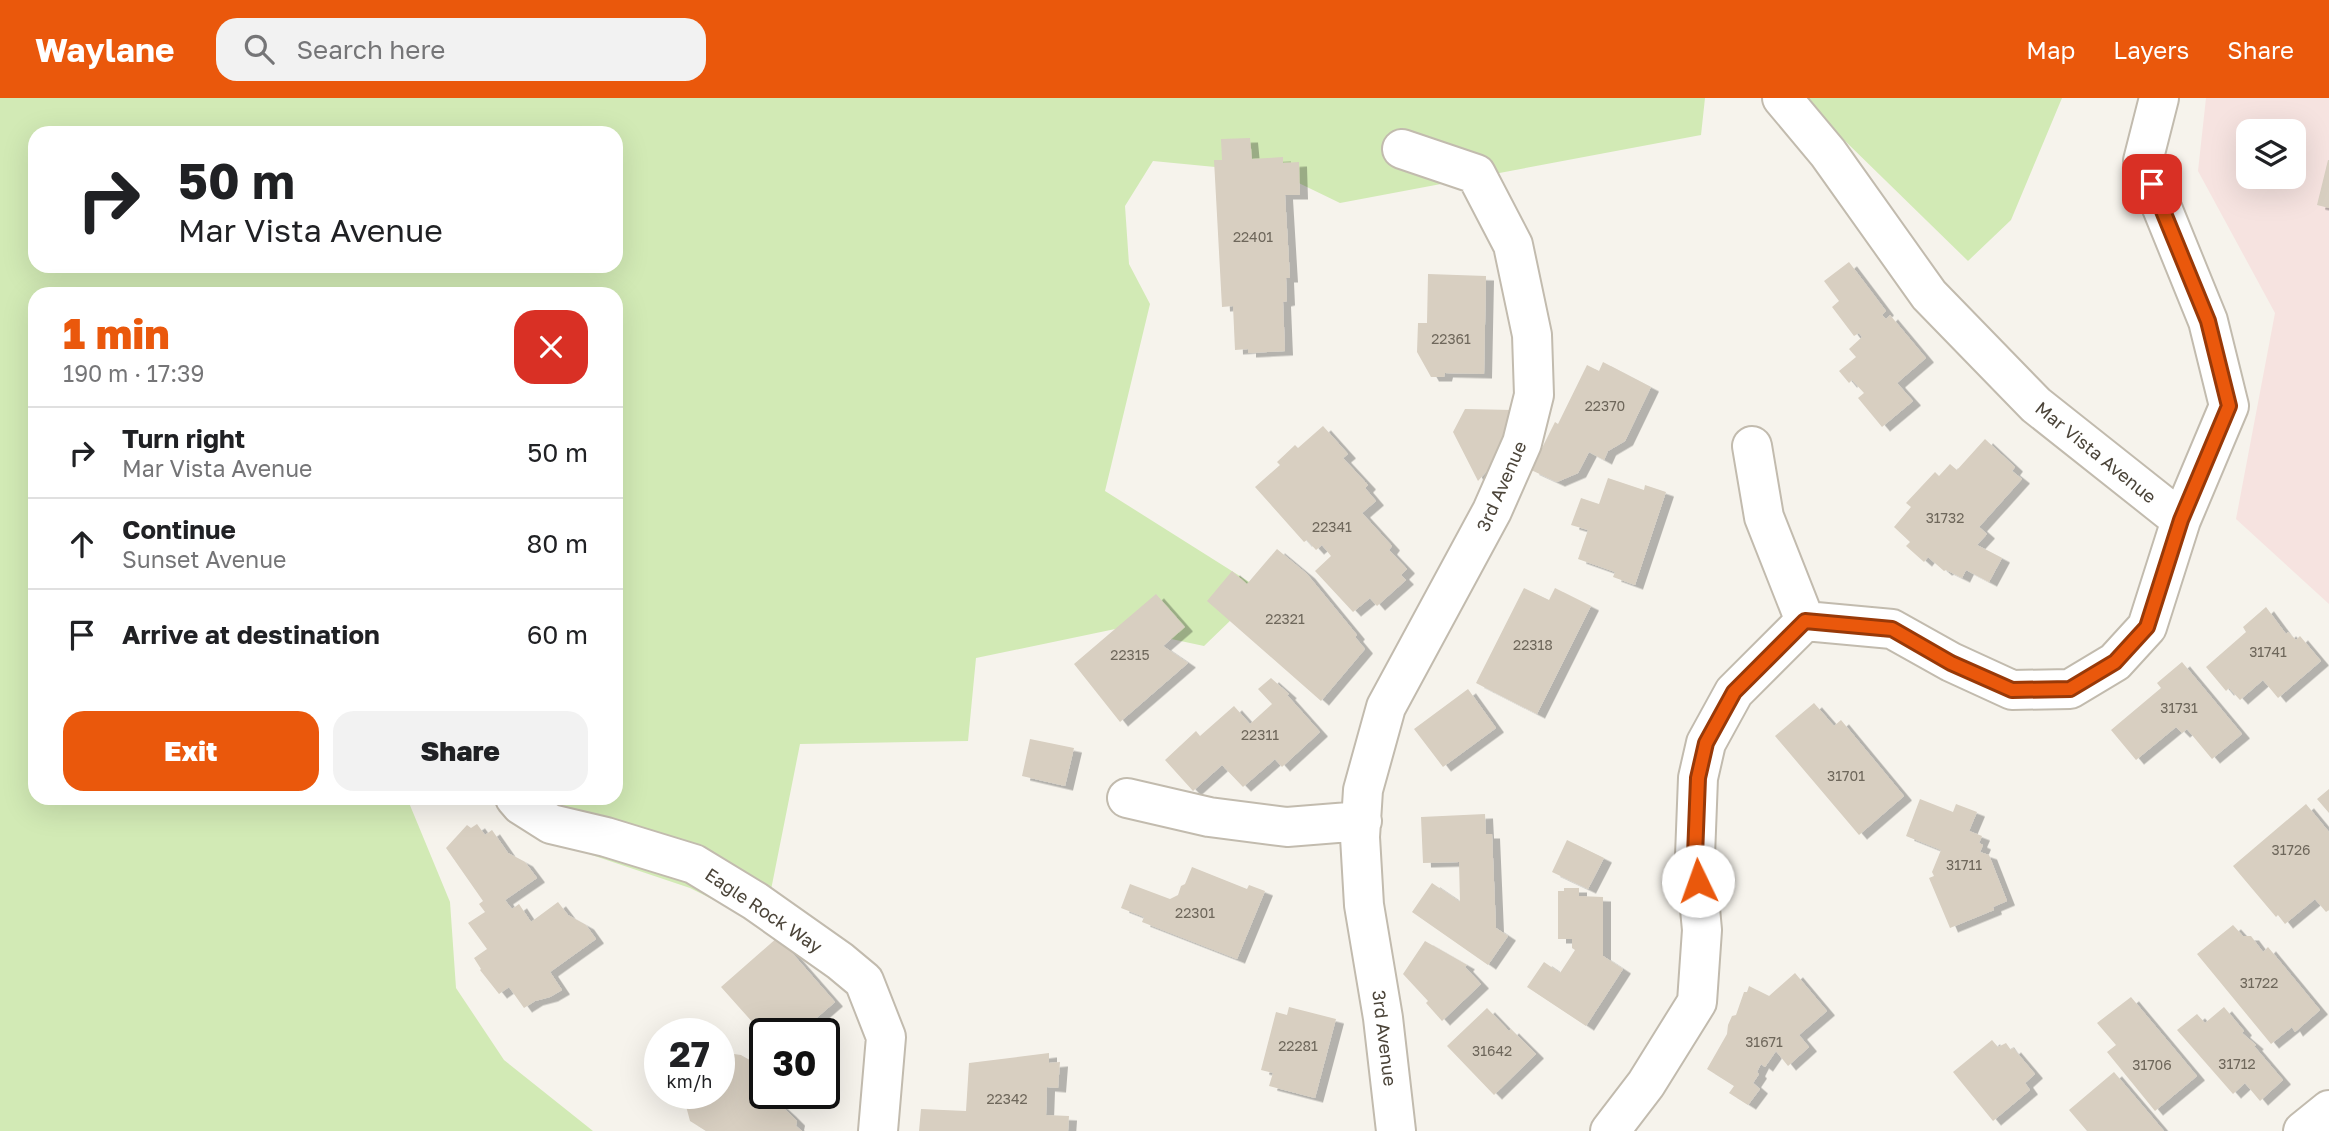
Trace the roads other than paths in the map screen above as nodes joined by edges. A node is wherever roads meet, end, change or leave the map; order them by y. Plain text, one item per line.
1 (1782, 98) edge
2 (2159, 98) edge
3 (1402, 149) dead end
4 (1752, 446) dead end
5 (2181, 520) junction
6 (1805, 621) junction
7 (1127, 798) dead end
8 (521, 805) edge
9 (1362, 821) junction
10 (2329, 1110) edge
11 (878, 1131) edge
12 (1396, 1131) edge
13 (1610, 1131) edge
14 (2303, 1131) edge

1 - 5 street, Mar Vista Avenue
2 - 5 street
3 - 9 street, 3rd Avenue
4 - 6 street
5 - 6 street
6 - 13 street
7 - 9 street
8 - 11 street, Eagle Rock Way
9 - 12 street, 3rd Avenue
10 - 14 street

